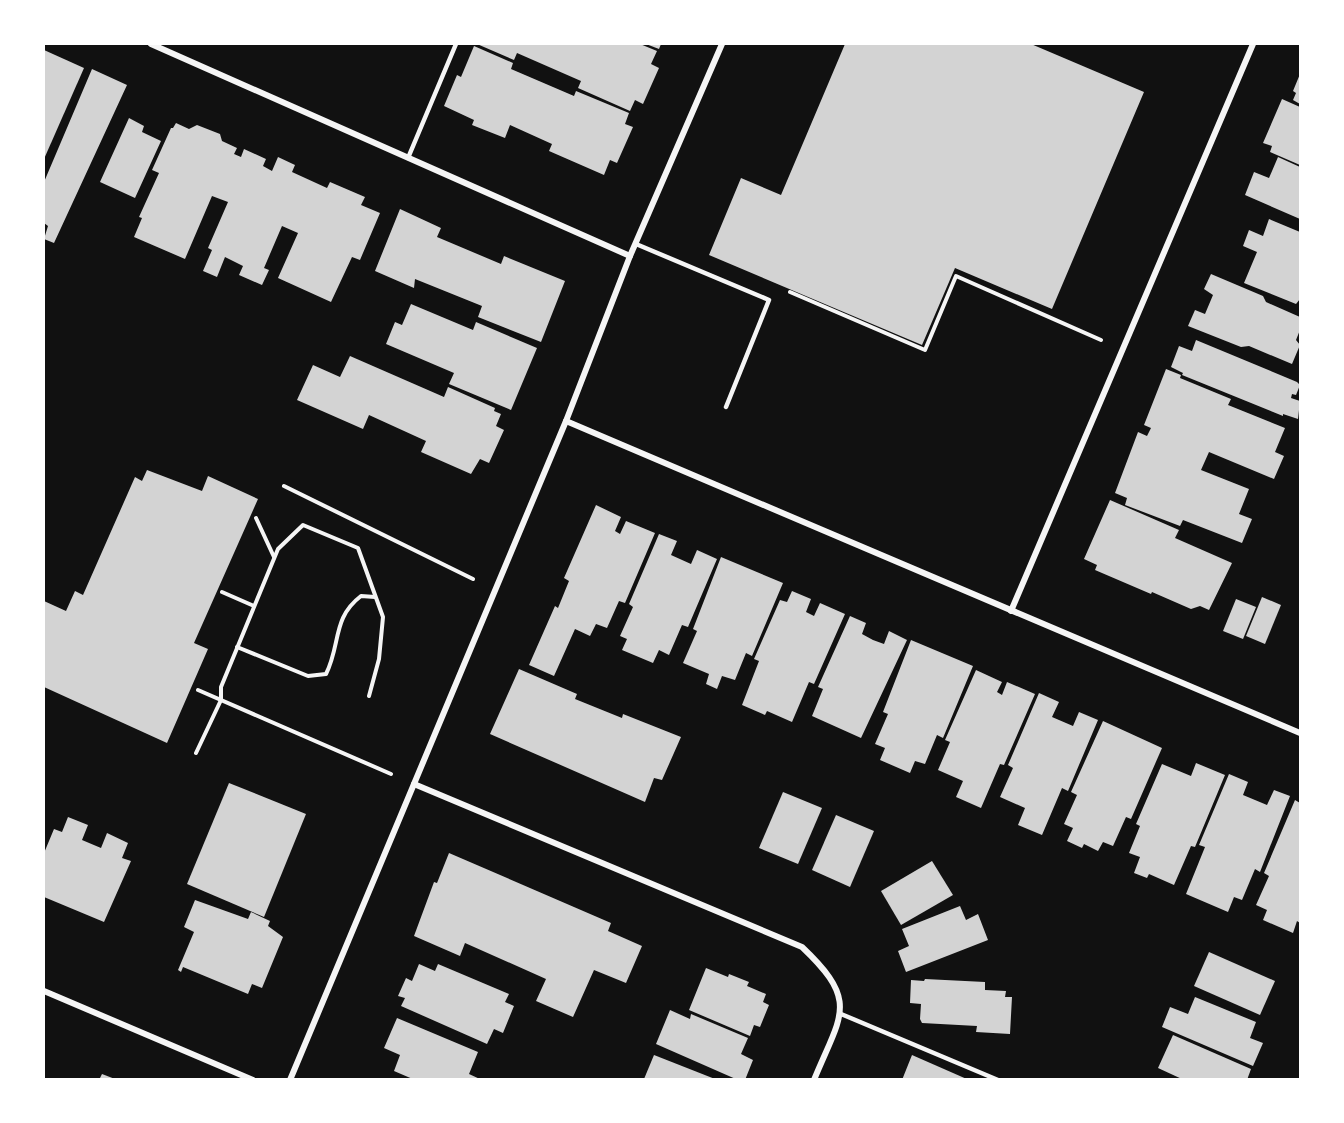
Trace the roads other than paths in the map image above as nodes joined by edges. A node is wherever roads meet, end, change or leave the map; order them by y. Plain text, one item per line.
1 (150, 44) edge
2 (456, 44) edge
3 (722, 44) edge
4 (1253, 44) edge
5 (408, 158) junction
6 (636, 244) junction
7 (630, 256) junction
8 (726, 407) dead end
9 (566, 421) junction
10 (1011, 611) junction
11 (1300, 733) edge
12 (414, 784) junction
13 (44, 991) edge
14 (841, 1014) junction
15 (253, 1080) edge
16 (290, 1080) edge
17 (814, 1080) edge
18 (998, 1080) edge

1 - 5 street
2 - 5 lane
3 - 6 street
4 - 10 street
5 - 7 street
6 - 7 street
6 - 8 lane
7 - 9 street
9 - 10 street
9 - 12 street
10 - 11 street
12 - 14 street
12 - 16 street
13 - 15 street
14 - 17 street
14 - 18 lane

